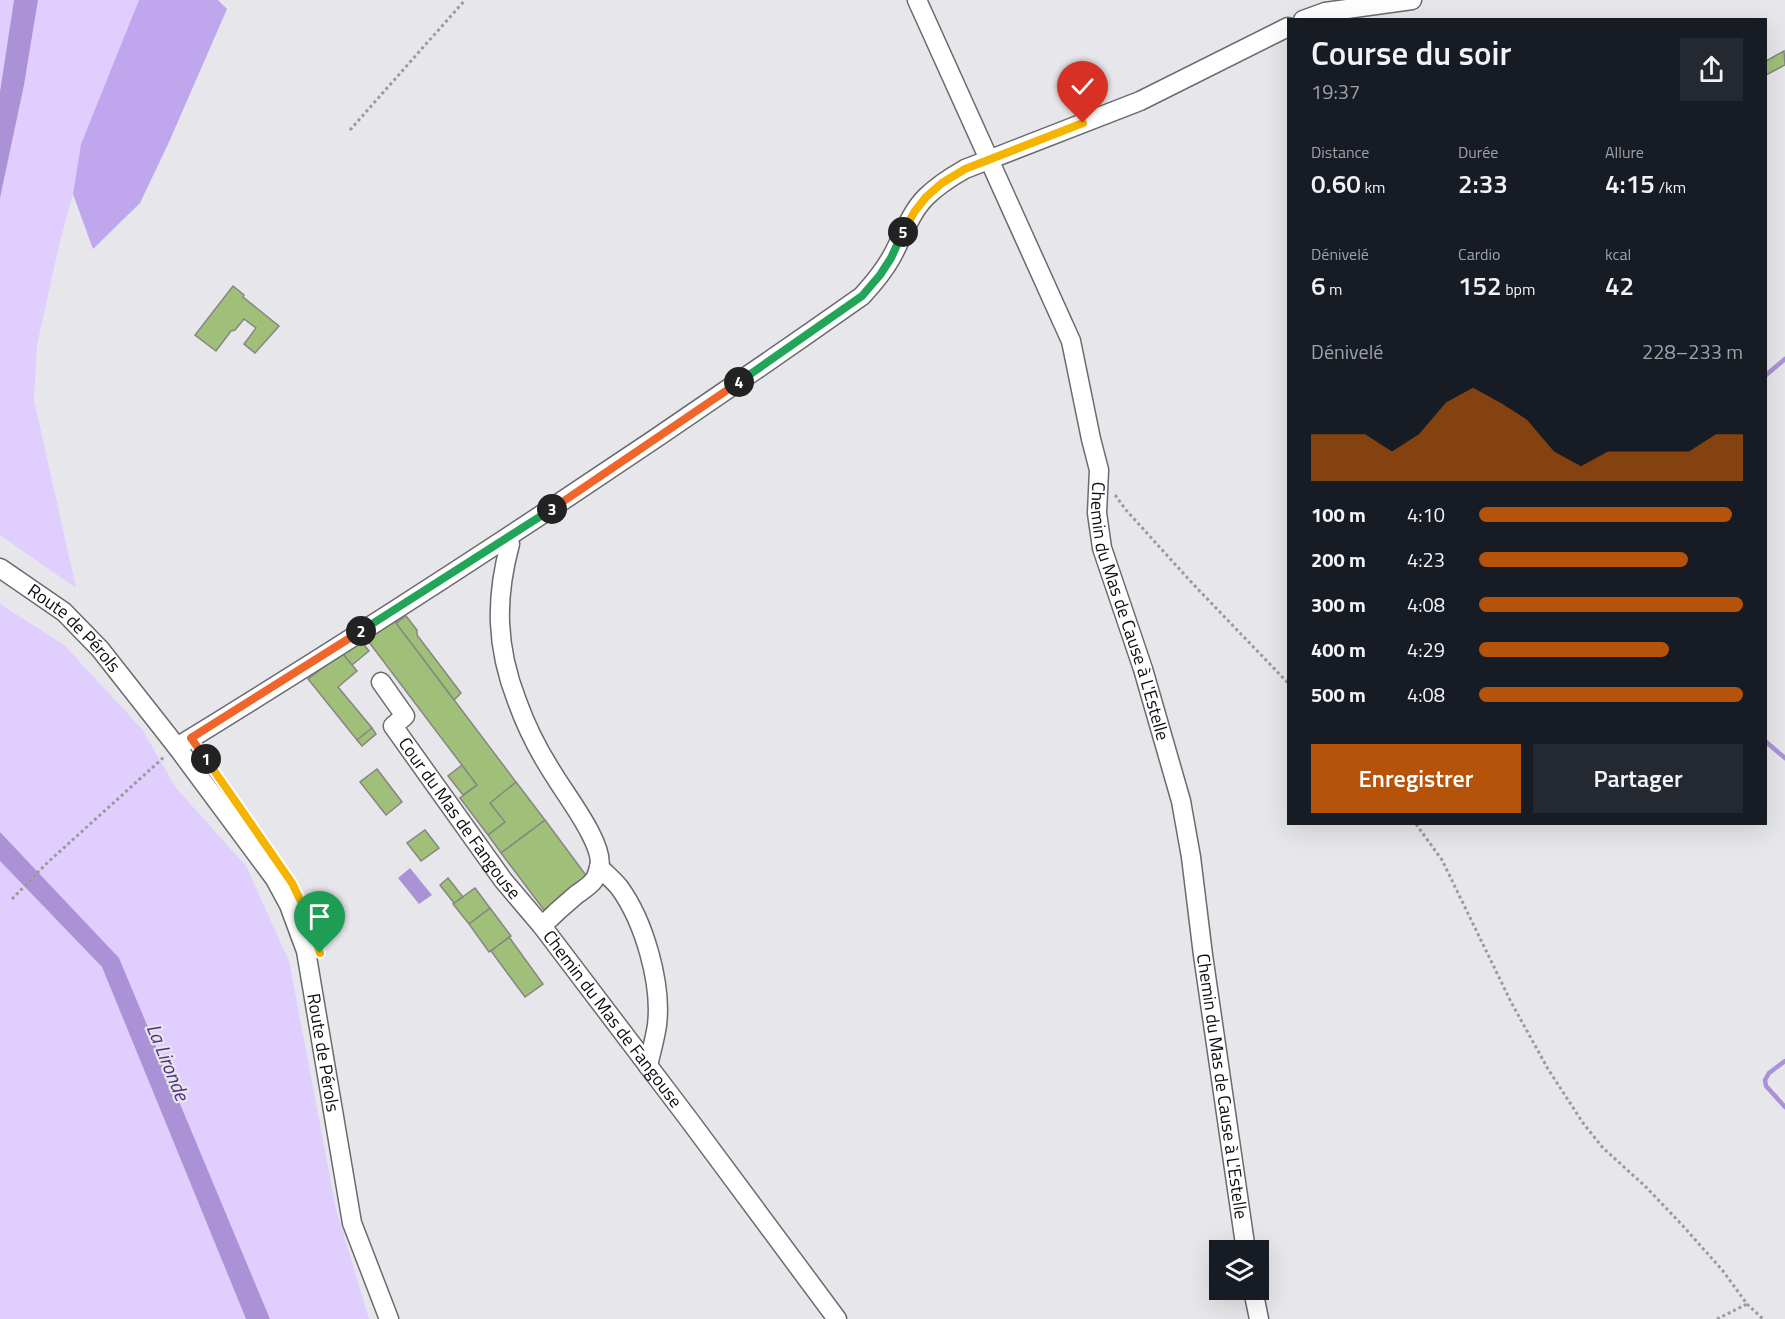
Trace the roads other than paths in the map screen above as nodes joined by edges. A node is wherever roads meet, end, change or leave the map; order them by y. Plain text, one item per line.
1 (916, 0) edge
2 (1412, 0) edge
3 (1308, 18) edge
4 (1287, 28) edge
5 (987, 160) junction
6 (506, 538) junction
7 (0, 568) edge
8 (381, 682) dead end
9 (177, 747) junction
10 (599, 867) junction
11 (542, 926) junction
12 (648, 1066) junction
13 (1243, 1240) edge
14 (1255, 1300) edge
15 (389, 1319) edge
16 (837, 1319) edge
17 (1259, 1319) edge

1 - 5 street, Chemin du Mas de Cause à L'Estelle
2 - 3 street
4 - 5 street
5 - 6 street
5 - 13 street, Chemin du Mas de Cause à L'Estelle
6 - 9 street
6 - 10 street
7 - 9 street, Route de Pérols
8 - 11 street, Cour du Mas de Fangouse
9 - 15 street, Route de Pérols
10 - 11 street, Chemin du Mas de Fangouse
10 - 12 street
11 - 12 street, Chemin du Mas de Fangouse
12 - 16 street, Chemin du Mas de Fangouse
14 - 17 street

